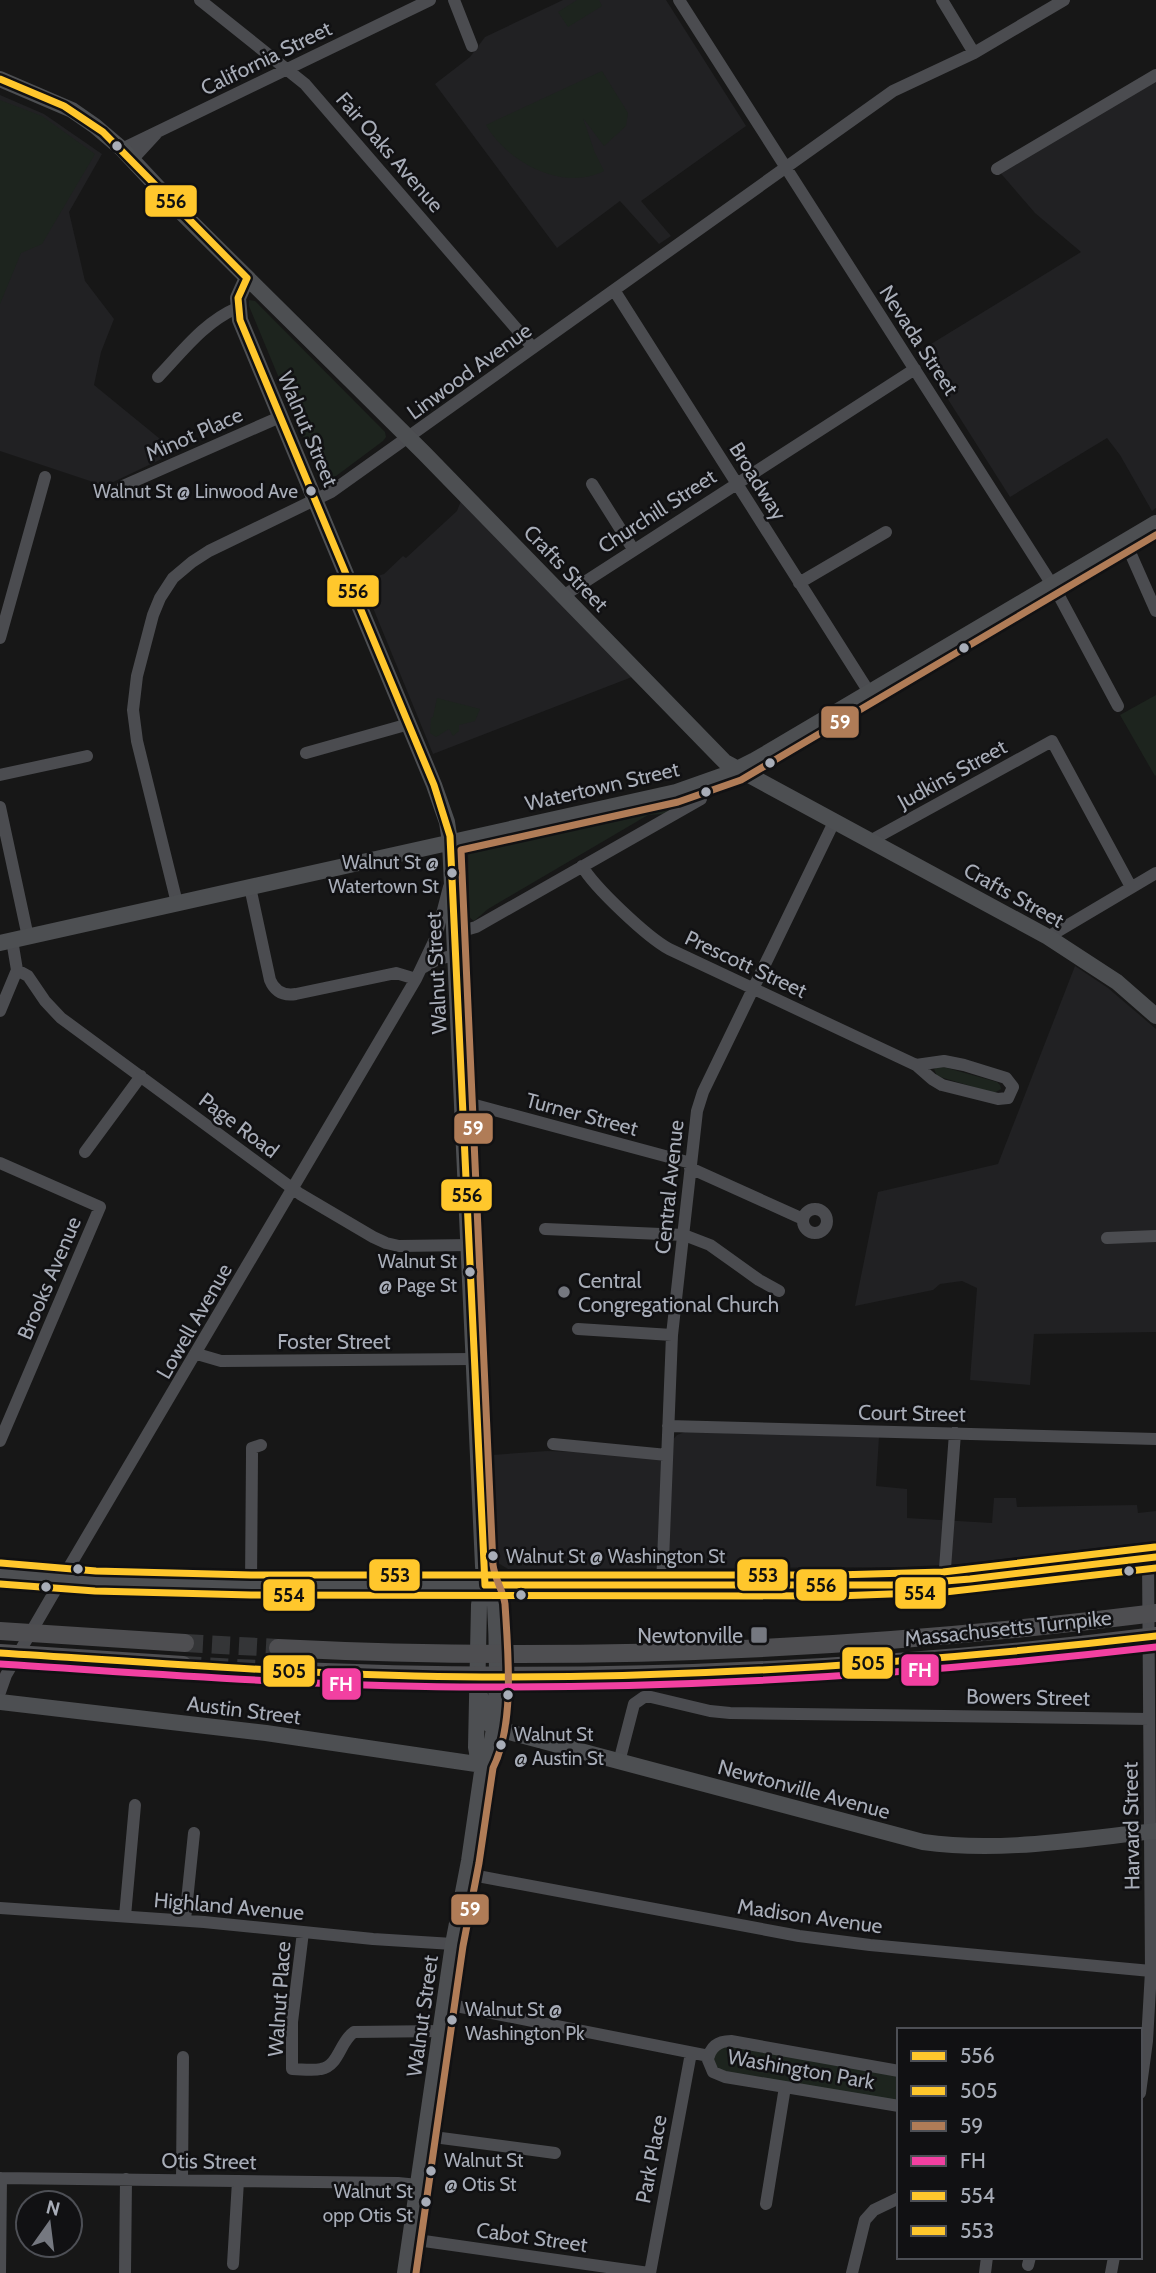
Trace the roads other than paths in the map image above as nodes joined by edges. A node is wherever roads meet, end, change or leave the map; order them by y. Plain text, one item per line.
1 (200, 0) edge
2 (430, 0) edge
3 (454, 0) edge
4 (679, 0) edge
5 (942, 0) edge
6 (1064, 0) edge
7 (472, 46) dead end
8 (974, 54) junction
9 (288, 69) junction
10 (1156, 75) edge
11 (0, 79) edge
12 (127, 155) junction
13 (785, 167) junction
14 (997, 169) dead end
15 (247, 278) junction
16 (614, 290) junction
17 (237, 308) junction
18 (533, 348) junction
19 (915, 369) junction
20 (158, 377) dead end
21 (280, 417) junction
22 (409, 438) junction
23 (45, 477) dead end
24 (736, 483) junction
25 (592, 484) dead end
26 (123, 486) dead end
27 (316, 501) junction
28 (1156, 523) edge
29 (886, 531) dead end
30 (1125, 541) junction
31 (633, 549) junction
32 (799, 583) junction
33 (1051, 584) junction
34 (563, 596) junction
35 (1156, 611) edge
36 (0, 638) edge
37 (869, 692) junction
38 (1118, 706) dead end
39 (409, 724) junction
40 (306, 753) dead end
41 (87, 756) dead end
42 (737, 770) junction
43 (0, 775) edge
44 (701, 799) dead end
45 (0, 807) edge
46 (834, 822) junction
47 (870, 841) junction
48 (450, 842) junction
49 (582, 866) junction
50 (453, 873) junction
51 (1156, 873) edge
52 (250, 887) junction
53 (1131, 887) junction
54 (177, 903) junction
55 (455, 933) junction
56 (1048, 937) junction
57 (13, 940) edge
58 (456, 955) junction
59 (17, 970) junction
60 (419, 974) junction
61 (754, 988) junction
62 (0, 1011) edge
63 (1156, 1016) edge
64 (916, 1065) junction
65 (141, 1076) junction
66 (464, 1102) junction
67 (85, 1152) dead end
68 (0, 1163) edge
69 (690, 1165) junction
70 (293, 1189) junction
71 (803, 1219) dead end
72 (545, 1229) dead end
73 (684, 1235) junction
74 (1156, 1236) edge
75 (1108, 1238) dead end
76 (470, 1245) junction
77 (779, 1291) dead end
78 (578, 1329) dead end
79 (672, 1335) junction
80 (197, 1354) junction
81 (473, 1359) junction
82 (668, 1426) junction
83 (955, 1433) junction
84 (1156, 1439) edge
85 (0, 1441) edge
86 (553, 1444) dead end
87 (261, 1445) dead end
88 (667, 1455) junction
89 (1152, 1558) edge
90 (0, 1573) edge
91 (63, 1578) junction
92 (944, 1582) junction
93 (251, 1585) junction
94 (485, 1585) junction
95 (662, 1586) junction
96 (1156, 1613) edge
97 (0, 1631) edge
98 (1156, 1636) edge
99 (185, 1643) tunnel mouth
100 (278, 1648) tunnel mouth
101 (0, 1653) edge
102 (183, 1665) tunnel mouth
103 (277, 1670) tunnel mouth
104 (1153, 1683) edge
105 (478, 1687) junction
106 (0, 1692) edge
107 (0, 1702) edge
108 (1149, 1719) junction
109 (494, 1728) junction
110 (619, 1762) junction
111 (483, 1765) junction
112 (135, 1805) dead end
113 (1153, 1832) edge
114 (194, 1833) dead end
115 (467, 1874) junction
116 (0, 1908) edge
117 (125, 1916) junction
118 (185, 1920) junction
119 (303, 1932) junction
120 (453, 1944) junction
121 (1151, 1970) junction
122 (446, 2004) junction
123 (442, 2031) junction
124 (1152, 2041) edge
125 (691, 2053) junction
126 (709, 2056) junction
127 (183, 2057) dead end
128 (897, 2070) edge
129 (1142, 2084) edge
130 (785, 2087) junction
131 (897, 2106) edge
132 (426, 2136) junction
133 (555, 2153) dead end
134 (1, 2178) edge
135 (126, 2179) junction
136 (182, 2180) junction
137 (238, 2181) junction
138 (418, 2185) junction
139 (897, 2198) edge
140 (766, 2204) dead end
141 (410, 2239) junction
142 (233, 2264) dead end
143 (591, 2269) edge
144 (0, 2273) edge
145 (125, 2273) edge
146 (405, 2273) edge
147 (650, 2273) edge
148 (852, 2273) edge

1 - 9 street, Fair Oaks Avenue
2 - 9 street, California Street
3 - 7 street
4 - 13 street, Nevada Street
5 - 8 street
6 - 8 street, Linwood Avenue
8 - 13 street, Linwood Avenue
9 - 12 street, California Street
9 - 18 street, Fair Oaks Avenue
10 - 14 street
11 - 12 main road, Crafts Street
12 - 15 main road, Crafts Street
13 - 16 street, Linwood Avenue
13 - 19 street, Nevada Street
15 - 17 main road
15 - 22 main road, Crafts Street
16 - 18 street, Linwood Avenue
16 - 24 street, Broadway
17 - 20 street
17 - 21 main road, Walnut Street
18 - 22 street, Linwood Avenue
19 - 24 street, Churchill Street
19 - 33 street, Nevada Street
21 - 26 street, Minot Place
21 - 27 main road, Walnut Street
22 - 27 street, Linwood Avenue
22 - 34 main road, Crafts Street
23 - 36 street
24 - 31 street, Churchill Street
24 - 32 street, Broadway
25 - 31 street
27 - 39 main road, Walnut Street
27 - 54 street, Linwood Avenue
28 - 30 main road, Watertown Street
29 - 32 street
30 - 33 main road, Watertown Street
30 - 35 street
31 - 34 street, Churchill Street
32 - 37 street, Broadway
33 - 37 main road, Watertown Street
33 - 38 street, Nevada Street
34 - 42 main road, Crafts Street
37 - 42 main road, Watertown Street
39 - 40 street
39 - 48 main road, Walnut Street
41 - 43 street
42 - 46 main road, Crafts Street
42 - 48 main road, Watertown Street
44 - 49 street
45 - 57 street
46 - 47 main road, Crafts Street
46 - 61 street, Central Avenue
47 - 53 street, Judkins Street
47 - 56 main road, Crafts Street
48 - 50 main road, Walnut Street
48 - 52 main road, Watertown Street
49 - 55 street
49 - 61 street, Prescott Street
50 - 55 main road, Walnut Street
50 - 60 street, Lowell Avenue
51 - 53 street
52 - 54 main road, Watertown Street
52 - 60 street
53 - 56 street
54 - 57 main road, Watertown Street
55 - 58 main road, Walnut Street
56 - 63 main road, Crafts Street
57 - 59 street
58 - 60 street
58 - 66 main road, Walnut Street
59 - 62 street
59 - 65 street, Page Road
60 - 70 street, Lowell Avenue
61 - 64 street, Prescott Street
61 - 69 street, Central Avenue
64 - 64 street, Prescott Street
65 - 67 street
65 - 70 street, Page Road
66 - 69 street, Turner Street
66 - 76 main road, Walnut Street
68 - 85 street, Brooks Avenue
69 - 71 street, Turner Street
69 - 73 street, Central Avenue
70 - 76 street, Page Road
70 - 80 street, Lowell Avenue
72 - 73 street
73 - 77 street
73 - 79 street, Central Avenue
74 - 75 street
76 - 81 main road, Walnut Street
78 - 79 street
79 - 82 street, Central Avenue
80 - 81 street, Foster Street
80 - 91 street, Lowell Avenue
81 - 94 main road, Walnut Street
82 - 83 street, Court Street
82 - 88 street, Central Avenue
83 - 84 street, Court Street
83 - 92 street
86 - 88 street
87 - 93 street
88 - 95 street, Central Avenue
89 - 92 main road
89 - 104 street, Harvard Street
90 - 91 main road
91 - 93 main road
91 - 106 street, Lowell Avenue
92 - 95 main road
93 - 94 main road
94 - 95 main road
94 - 105 main road, Walnut Street
94 - 109 main road, Walnut Street
96 - 100 highway, Massachusetts Turnpike
97 - 99 highway
98 - 103 highway, Massachusetts Turnpike
101 - 102 highway
104 - 108 street, Harvard Street
105 - 109 main road
105 - 111 main road, Walnut Street
107 - 111 main road, Austin Street
108 - 110 street, Bowers Street
108 - 113 street, Harvard Street
109 - 110 main road, Newtonville Avenue
109 - 111 main road, Walnut Street
110 - 113 main road, Newtonville Avenue
111 - 115 main road, Walnut Street
112 - 117 street
113 - 121 street, Harvard Street
114 - 118 street
115 - 120 main road, Walnut Street
115 - 121 street, Madison Avenue
116 - 117 street, Highland Avenue
117 - 118 street, Highland Avenue
118 - 119 street, Highland Avenue
119 - 120 street, Highland Avenue
119 - 123 street, Walnut Place
120 - 122 main road, Walnut Street
121 - 124 street, Harvard Street
122 - 123 main road, Walnut Street
122 - 125 street, Washington Park
123 - 132 main road, Walnut Street
124 - 129 street, Harvard Street
125 - 126 street, Washington Park
125 - 147 street, Park Place
126 - 128 street, Washington Park
126 - 130 street, Washington Park
127 - 136 street
130 - 131 street, Washington Park
130 - 140 street
132 - 133 street
132 - 138 main road, Walnut Street
134 - 135 street, Otis Street
134 - 144 street
135 - 136 street, Otis Street
135 - 145 street
136 - 137 street, Otis Street
137 - 138 street, Otis Street
137 - 142 street
138 - 141 main road, Walnut Street
139 - 148 street
141 - 143 street, Cabot Street
141 - 146 main road, Walnut Street
143 - 147 street, Cabot Street

